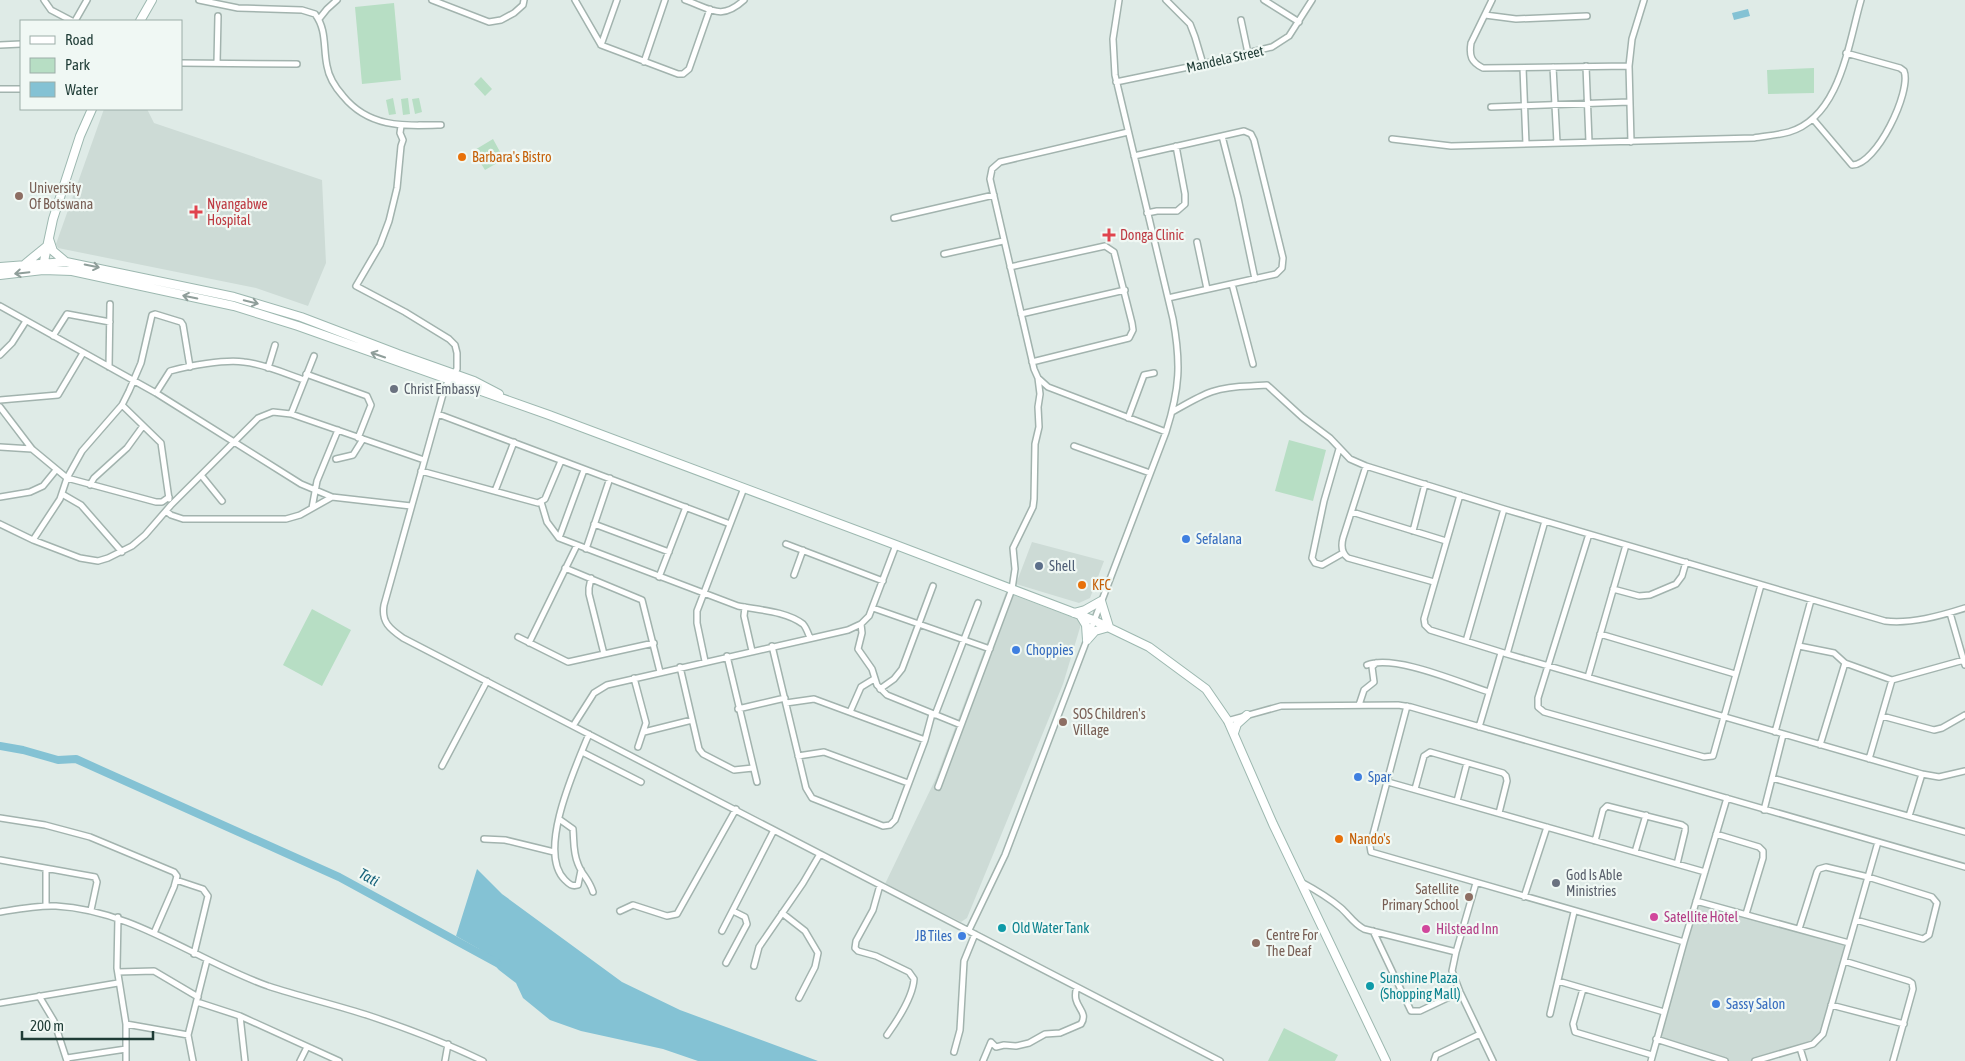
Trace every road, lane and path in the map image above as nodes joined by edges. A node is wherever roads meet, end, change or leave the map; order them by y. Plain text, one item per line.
1 (44, 0) edge
2 (87, 0) edge
3 (152, 0) edge
4 (199, 0) edge
5 (337, 0) edge
6 (432, 0) edge
7 (524, 0) edge
8 (575, 0) edge
9 (617, 0) edge
10 (665, 0) edge
11 (685, 0) edge
12 (744, 0) edge
13 (1119, 0) edge
14 (1166, 0) edge
15 (1264, 0) edge
16 (1312, 0) edge
17 (1492, 0) edge
18 (1644, 0) edge
19 (1861, 0) edge
20 (710, 9) junction
21 (1485, 15) junction
22 (218, 16) dead end
23 (1587, 16) dead end
24 (319, 19) junction
25 (71, 20) edge
26 (74, 20) edge
27 (141, 20) edge
28 (1241, 20) dead end
29 (1299, 22) junction
30 (20, 44) edge
31 (0, 45) edge
32 (601, 45) junction
33 (1248, 53) junction
34 (1846, 53) junction
35 (182, 62) edge
36 (644, 62) junction
37 (217, 63) junction
38 (298, 64) dead end
39 (1203, 64) junction
40 (1586, 66) junction
41 (1629, 66) junction
42 (1553, 67) junction
43 (1523, 68) junction
44 (1116, 82) junction
45 (0, 89) edge
46 (20, 89) edge
47 (1629, 102) junction
48 (1587, 105) junction
49 (1555, 106) junction
50 (1491, 107) dead end
51 (1525, 107) junction
52 (88, 110) edge
53 (1813, 119) junction
54 (419, 125) dead end
55 (402, 126) junction
56 (1128, 132) junction
57 (1222, 136) junction
58 (1392, 139) dead end
59 (1589, 142) junction
60 (1631, 142) junction
61 (1557, 143) junction
62 (1526, 144) junction
63 (1176, 146) junction
64 (1134, 156) junction
65 (994, 195) junction
66 (1147, 213) junction
67 (894, 218) dead end
68 (48, 241) junction
69 (1004, 241) junction
70 (1197, 242) dead end
71 (944, 254) dead end
72 (66, 262) junction
73 (23, 265) junction
74 (43, 266) junction
75 (0, 267) edge
76 (1010, 268) junction
77 (0, 275) edge
78 (1255, 278) junction
79 (1232, 284) junction
80 (1207, 289) junction
81 (1125, 290) junction
82 (1168, 298) junction
83 (110, 304) dead end
84 (0, 306) edge
85 (1021, 314) junction
86 (26, 321) junction
87 (110, 322) junction
88 (53, 336) junction
89 (275, 345) dead end
90 (83, 353) junction
91 (0, 355) edge
92 (314, 356) dead end
93 (1032, 362) junction
94 (1253, 364) dead end
95 (109, 367) junction
96 (190, 367) junction
97 (268, 368) junction
98 (1154, 373) dead end
99 (306, 374) junction
100 (453, 377) junction
101 (1038, 378) junction
102 (304, 380) junction
103 (133, 381) junction
104 (156, 393) junction
105 (0, 400) edge
106 (122, 405) junction
107 (0, 407) edge
108 (1172, 412) junction
109 (291, 414) junction
110 (438, 414) junction
111 (1128, 418) junction
112 (143, 426) junction
113 (338, 430) junction
114 (1166, 432) junction
115 (360, 438) junction
116 (235, 442) junction
117 (514, 442) junction
118 (1074, 446) dead end
119 (0, 447) edge
120 (32, 449) junction
121 (1339, 449) junction
122 (336, 460) dead end
123 (424, 460) junction
124 (561, 460) junction
125 (1366, 466) junction
126 (56, 470) junction
127 (584, 470) junction
128 (421, 471) junction
129 (1150, 473) junction
130 (201, 475) junction
131 (67, 478) junction
132 (610, 478) junction
133 (1425, 484) junction
134 (90, 485) junction
135 (744, 488) junction
136 (315, 490) junction
137 (496, 492) junction
138 (62, 494) junction
139 (1460, 495) junction
140 (332, 496) junction
141 (0, 497) edge
142 (169, 497) junction
143 (222, 500) dead end
144 (541, 502) junction
145 (171, 505) junction
146 (411, 506) junction
147 (686, 507) junction
148 (312, 508) junction
149 (1504, 509) junction
150 (166, 511) junction
151 (1352, 512) junction
152 (1545, 521) junction
153 (0, 524) edge
154 (594, 524) junction
155 (730, 524) junction
156 (1413, 531) junction
157 (1589, 534) junction
158 (558, 538) junction
159 (33, 540) junction
160 (1446, 541) junction
161 (786, 544) dead end
162 (1626, 544) junction
163 (577, 545) junction
164 (896, 545) junction
165 (586, 549) junction
166 (803, 550) junction
167 (122, 552) junction
168 (669, 552) junction
169 (1343, 553) junction
170 (1686, 562) junction
171 (565, 568) junction
172 (794, 575) dead end
173 (659, 577) junction
174 (591, 578) junction
175 (882, 581) junction
176 (1434, 582) junction
177 (1761, 585) junction
178 (933, 586) dead end
179 (1012, 589) junction
180 (1613, 589) junction
181 (703, 594) junction
182 (1811, 600) junction
183 (1101, 601) junction
184 (978, 603) dead end
185 (745, 607) junction
186 (873, 608) junction
187 (1965, 608) edge
188 (1950, 613) junction
189 (1077, 614) junction
190 (1093, 620) junction
191 (919, 623) junction
192 (861, 624) junction
193 (1109, 627) junction
194 (1600, 634) junction
195 (518, 637) dead end
196 (810, 638) junction
197 (963, 640) junction
198 (1086, 640) junction
199 (1466, 642) junction
200 (529, 643) junction
201 (654, 643) junction
202 (772, 646) junction
203 (1798, 646) junction
204 (990, 649) junction
205 (752, 651) junction
206 (604, 654) junction
207 (1504, 654) junction
208 (726, 656) junction
209 (705, 662) junction
210 (1378, 662) junction
211 (1846, 663) junction
212 (1964, 663) edge
213 (1367, 665) dead end
214 (1548, 666) junction
215 (680, 667) junction
216 (660, 672) junction
217 (1735, 674) junction
218 (1588, 677) junction
219 (634, 678) junction
220 (874, 679) junction
221 (487, 680) junction
222 (1892, 680) junction
223 (880, 689) junction
224 (1489, 692) junction
225 (785, 700) junction
226 (1359, 705) junction
227 (1407, 706) junction
228 (738, 709) junction
229 (850, 712) junction
230 (934, 715) junction
231 (1247, 715) junction
232 (1965, 715) edge
233 (1882, 716) junction
234 (1725, 717) junction
235 (692, 720) junction
236 (1226, 722) junction
237 (961, 725) junction
238 (573, 726) junction
239 (1479, 727) junction
240 (644, 732) junction
241 (1775, 732) junction
242 (589, 734) junction
243 (1234, 734) junction
244 (1783, 735) junction
245 (926, 740) junction
246 (1820, 745) junction
247 (638, 747) dead end
248 (582, 752) junction
249 (798, 756) junction
250 (1869, 759) junction
251 (1467, 762) junction
252 (442, 766) dead end
253 (753, 768) junction
254 (1965, 771) edge
255 (1251, 774) junction
256 (1922, 774) junction
257 (1772, 778) junction
258 (641, 782) dead end
259 (757, 782) dead end
260 (1388, 782) junction
261 (908, 783) junction
262 (938, 788) dead end
263 (1415, 789) junction
264 (1726, 798) junction
265 (1457, 801) junction
266 (736, 809) junction
267 (1764, 810) junction
268 (1499, 813) junction
269 (1646, 815) junction
270 (1909, 816) junction
271 (0, 818) edge
272 (558, 819) junction
273 (1547, 827) junction
274 (774, 830) junction
275 (1965, 832) edge
276 (1716, 834) junction
277 (484, 839) dead end
278 (1595, 841) junction
279 (1878, 842) junction
280 (554, 852) junction
281 (1635, 852) junction
282 (820, 854) junction
283 (0, 860) edge
284 (1677, 864) junction
285 (1965, 868) edge
286 (46, 869) junction
287 (581, 870) junction
288 (1705, 872) junction
289 (1868, 877) junction
290 (176, 880) junction
291 (1300, 882) junction
292 (1476, 883) junction
293 (880, 885) junction
294 (593, 892) dead end
295 (1524, 897) junction
296 (1696, 901) junction
297 (46, 906) junction
298 (90, 910) junction
299 (620, 911) dead end
300 (733, 911) junction
301 (0, 912) edge
302 (1574, 912) junction
303 (782, 913) junction
304 (1746, 914) junction
305 (118, 917) junction
306 (1856, 920) junction
307 (1798, 928) junction
308 (969, 930) junction
309 (722, 931) dead end
310 (1372, 931) junction
311 (154, 934) junction
312 (975, 934) junction
313 (1684, 942) junction
314 (1849, 943) junction
315 (1456, 952) junction
316 (194, 954) junction
317 (207, 960) junction
318 (1844, 961) junction
319 (726, 963) dead end
320 (754, 966) dead end
321 (118, 972) junction
322 (1558, 981) junction
323 (118, 983) junction
324 (1077, 987) junction
325 (1583, 989) junction
326 (1460, 992) junction
327 (39, 996) junction
328 (799, 998) dead end
329 (198, 1000) junction
330 (0, 1003) edge
331 (1831, 1005) junction
332 (1664, 1012) junction
333 (1550, 1014) dead end
334 (240, 1016) junction
335 (126, 1024) junction
336 (1904, 1024) junction
337 (1480, 1034) junction
338 (188, 1035) junction
339 (887, 1035) dead end
340 (1656, 1039) junction
341 (448, 1044) junction
342 (307, 1048) junction
343 (1800, 1048) junction
344 (126, 1050) junction
345 (954, 1052) dead end
346 (1652, 1058) edge
347 (67, 1060) edge
348 (126, 1061) edge
349 (192, 1061) edge
350 (245, 1061) edge
351 (300, 1061) edge
352 (337, 1061) edge
353 (445, 1061) edge
354 (483, 1061) edge
355 (983, 1061) edge
356 (1220, 1061) edge
357 (1386, 1061) edge
358 (1434, 1061) edge
359 (1493, 1061) edge
360 (1725, 1061) edge
361 (1757, 1061) edge
362 (1804, 1061) edge
363 (1893, 1061) edge

1 - 25 street
2 - 26 street
3 - 27 street
4 - 24 street
5 - 24 street
6 - 7 street
8 - 32 street
9 - 32 street
10 - 36 street
11 - 20 street
12 - 20 street
13 - 44 street
14 - 39 street
15 - 29 street
16 - 29 street, Mandela Street
17 - 21 street
18 - 41 street
19 - 34 street
20 - 36 street
21 - 23 street
21 - 43 street
22 - 37 street
24 - 55 street
28 - 33 street
29 - 33 street, Mandela Street
30 - 31 street
32 - 36 street
33 - 39 street, Mandela Street
34 - 53 street
34 - 53 street
35 - 37 street
37 - 38 street
39 - 44 street, Mandela Street
40 - 41 street
40 - 42 street
40 - 48 street
41 - 47 street
42 - 43 street
42 - 49 street
43 - 51 street
44 - 56 street
45 - 46 street
47 - 48 street
47 - 60 street
48 - 49 street
48 - 59 street
49 - 51 street
49 - 61 street
50 - 51 street
51 - 62 street
52 - 68 street
53 - 60 street
54 - 55 street
55 - 100 street
56 - 64 street
56 - 65 street
57 - 63 street
57 - 78 street
57 - 78 street
58 - 62 street
59 - 60 street
59 - 61 street
61 - 62 street
63 - 64 street
63 - 66 street
64 - 66 street
65 - 67 street
65 - 69 street
66 - 82 street
68 - 72 street
68 - 73 street
68 - 74 street
69 - 71 street
69 - 76 street
70 - 80 street
72 - 74 street
72 -> 100 street
73 - 74 street
73 - 75 street
74 -> 77 street
100 -> 74 street
76 - 81 street
76 - 85 street
78 - 79 street
79 - 80 street
79 - 94 street
80 - 82 street
81 - 85 street
81 - 93 street
82 - 108 street
83 - 87 street
84 - 86 street
85 - 93 street
86 - 88 street
86 - 91 street
87 - 88 street
87 - 95 street
88 - 90 street
89 - 97 street
90 - 95 street
90 - 105 street
92 - 99 street
93 - 101 street
95 - 103 street
96 - 97 street
96 - 103 street
96 - 104 street
97 - 102 street
98 - 111 street
99 - 102 street
99 - 115 street
100 - 110 street
100 - 135 street
101 - 111 street
101 - 179 street
102 - 109 street
103 - 104 street
103 - 106 street
104 - 116 street
106 - 112 street
106 - 131 street
107 - 120 street
108 - 114 street
108 - 121 street
109 - 113 street
109 - 116 street
110 - 117 street
110 - 123 street
111 - 114 street
112 - 134 street
112 - 142 street
113 - 115 street
113 - 136 street
114 - 129 street
115 - 122 street
115 - 123 street
116 - 130 street
116 - 136 street
117 - 124 street
117 - 137 street
118 - 129 street
119 - 120 street
120 - 126 street
121 - 125 street
121 - 169 street
123 - 128 street
124 - 127 street
124 - 144 street
125 - 133 street
125 - 151 street
126 - 131 street
126 - 141 street
127 - 132 street
127 - 158 street
128 - 137 street
128 - 146 street
129 - 183 street
130 - 143 street
130 - 145 street
131 - 134 street
131 - 138 street
132 - 147 street
132 - 154 street
133 - 139 street
133 - 156 street
134 - 142 street
135 - 155 street
135 - 164 street
136 - 140 street
136 - 148 street
137 - 144 street
138 - 159 street
138 - 167 street
139 - 149 street
139 - 160 street
140 - 146 street
140 - 148 street
142 - 145 street
144 - 158 street
145 - 150 street
146 - 221 street
147 - 155 street
147 - 168 street
148 - 150 street
149 - 152 street
149 - 199 street
150 - 167 street
151 - 156 street
151 - 169 street
152 - 157 street
152 - 207 street
153 - 159 street
154 - 165 street
154 - 168 street
155 - 181 street
156 - 160 street
157 - 162 street
157 - 214 street
158 - 163 street
159 - 167 street
160 - 176 street
161 - 166 street
162 - 170 street
162 - 180 street
163 - 165 street
163 - 171 street
164 - 175 street
164 - 179 street
165 - 173 street
166 - 172 street
166 - 175 street
168 - 173 street
169 - 176 street
170 - 177 street
170 - 180 street
171 - 174 street
171 - 200 street
173 - 181 street
174 - 201 street
174 - 206 street
175 - 186 street
176 - 199 street
177 - 182 street
177 - 217 street
178 - 191 street
179 - 189 street
179 - 204 street
180 - 194 street
181 - 185 street
181 - 209 street
182 - 188 street
182 - 203 street
183 - 189 street
183 - 190 street
183 - 193 street
184 - 197 street
185 - 196 street
185 - 205 street
186 - 191 street
186 - 192 street
187 - 188 street
188 - 212 street
189 - 190 street
189 - 198 street
190 - 193 street
190 - 198 street
191 - 197 street
191 - 223 street
192 - 196 street
192 - 220 street
193 - 198 street
193 - 236 street
194 - 217 street
194 - 218 street
195 - 200 street
196 - 202 street
197 - 204 street
197 - 230 street
198 - 308 street
199 - 207 street
200 - 206 street
201 - 206 street
201 - 216 street
202 - 205 street
202 - 225 street
203 - 211 street
203 - 241 street
204 - 237 street
205 - 208 street
207 - 214 street
207 - 224 street
208 - 209 street
208 - 228 street
209 - 215 street
210 - 213 street
210 - 224 street
210 - 226 street
211 - 222 street
211 - 246 street
212 - 222 street
214 - 218 street
214 - 234 street
215 - 216 street
215 - 235 street
216 - 219 street
217 - 234 street
218 - 234 street
219 - 238 street
219 - 240 street
220 - 223 street
220 - 229 street
221 - 238 street
221 - 252 street
222 - 233 street
223 - 230 street
224 - 239 street
225 - 228 street
225 - 229 street
225 - 249 street
226 - 227 street
226 - 231 street
227 - 239 street
227 - 260 street
228 - 253 street
229 - 245 street
230 - 237 street
230 - 245 street
231 - 236 street
231 - 243 street
232 - 233 street
233 - 250 street
234 - 241 street
235 - 240 street
235 - 253 street
236 - 243 street
236 - 255 street
237 - 262 street
238 - 242 street
239 - 264 street
240 - 247 street
241 - 244 street
242 - 248 street
242 - 266 street
243 - 255 street
244 - 246 street
244 - 257 street
245 - 261 street
246 - 250 street
248 - 258 street
248 - 272 street
249 - 261 street
249 - 261 street
250 - 256 street
251 - 263 street
251 - 265 street
251 - 268 street
253 - 259 street
254 - 256 street
255 - 291 street
256 - 270 street
257 - 267 street
257 - 270 street
260 - 263 street
260 - 292 street
263 - 265 street
264 - 267 street
264 - 276 street
265 - 268 street
266 - 274 street
266 - 299 street
267 - 279 street
268 - 273 street
269 - 278 street
269 - 281 street
269 - 284 street
270 - 275 street
271 - 290 street
272 - 280 street
272 - 287 street
273 - 278 street
273 - 295 street
274 - 282 street
274 - 300 street
276 - 288 street
276 - 304 street
277 - 280 street
278 - 281 street
279 - 285 street
279 - 289 street
280 - 287 street
281 - 284 street
282 - 293 street
282 - 303 street
283 - 286 street
284 - 288 street
286 - 297 street
286 - 298 street
287 - 294 street
288 - 296 street
289 - 306 street
289 - 306 street
289 - 307 street
290 - 311 street
290 - 316 street
291 - 310 street
291 - 357 street
292 - 295 street
292 - 315 street
293 - 308 street
293 - 339 street
295 - 302 street
296 - 304 street
296 - 313 street
297 - 298 street
297 - 301 street
298 - 305 street
300 - 309 street
300 - 319 street
302 - 313 street
302 - 322 street
303 - 320 street
303 - 328 street
304 - 307 street
305 - 311 street
305 - 321 street
306 - 314 street
307 - 314 street
308 - 312 street
310 - 315 street
310 - 326 street
311 - 316 street
312 - 324 street
312 - 345 street
313 - 332 street
314 - 318 street
315 - 326 street
316 - 317 street
317 - 329 street
317 - 341 street
318 - 331 street
318 - 336 street
321 - 323 street
321 - 329 street
322 - 325 street
322 - 333 street
323 - 327 street
323 - 335 street
324 - 355 street
324 - 356 street
325 - 332 street
325 - 346 street
326 - 337 street
327 - 330 street
327 - 347 street
329 - 334 street
329 - 338 street
331 - 336 street
331 - 343 street
332 - 340 street
334 - 342 street
334 - 350 street
335 - 338 street
335 - 344 street
336 - 363 street
337 - 358 street
337 - 359 street
338 - 349 street
340 - 346 street
340 - 360 street
341 - 353 street
341 - 354 street
342 - 351 street
342 - 352 street
343 - 361 street
343 - 362 street
344 - 347 street
344 - 348 street

